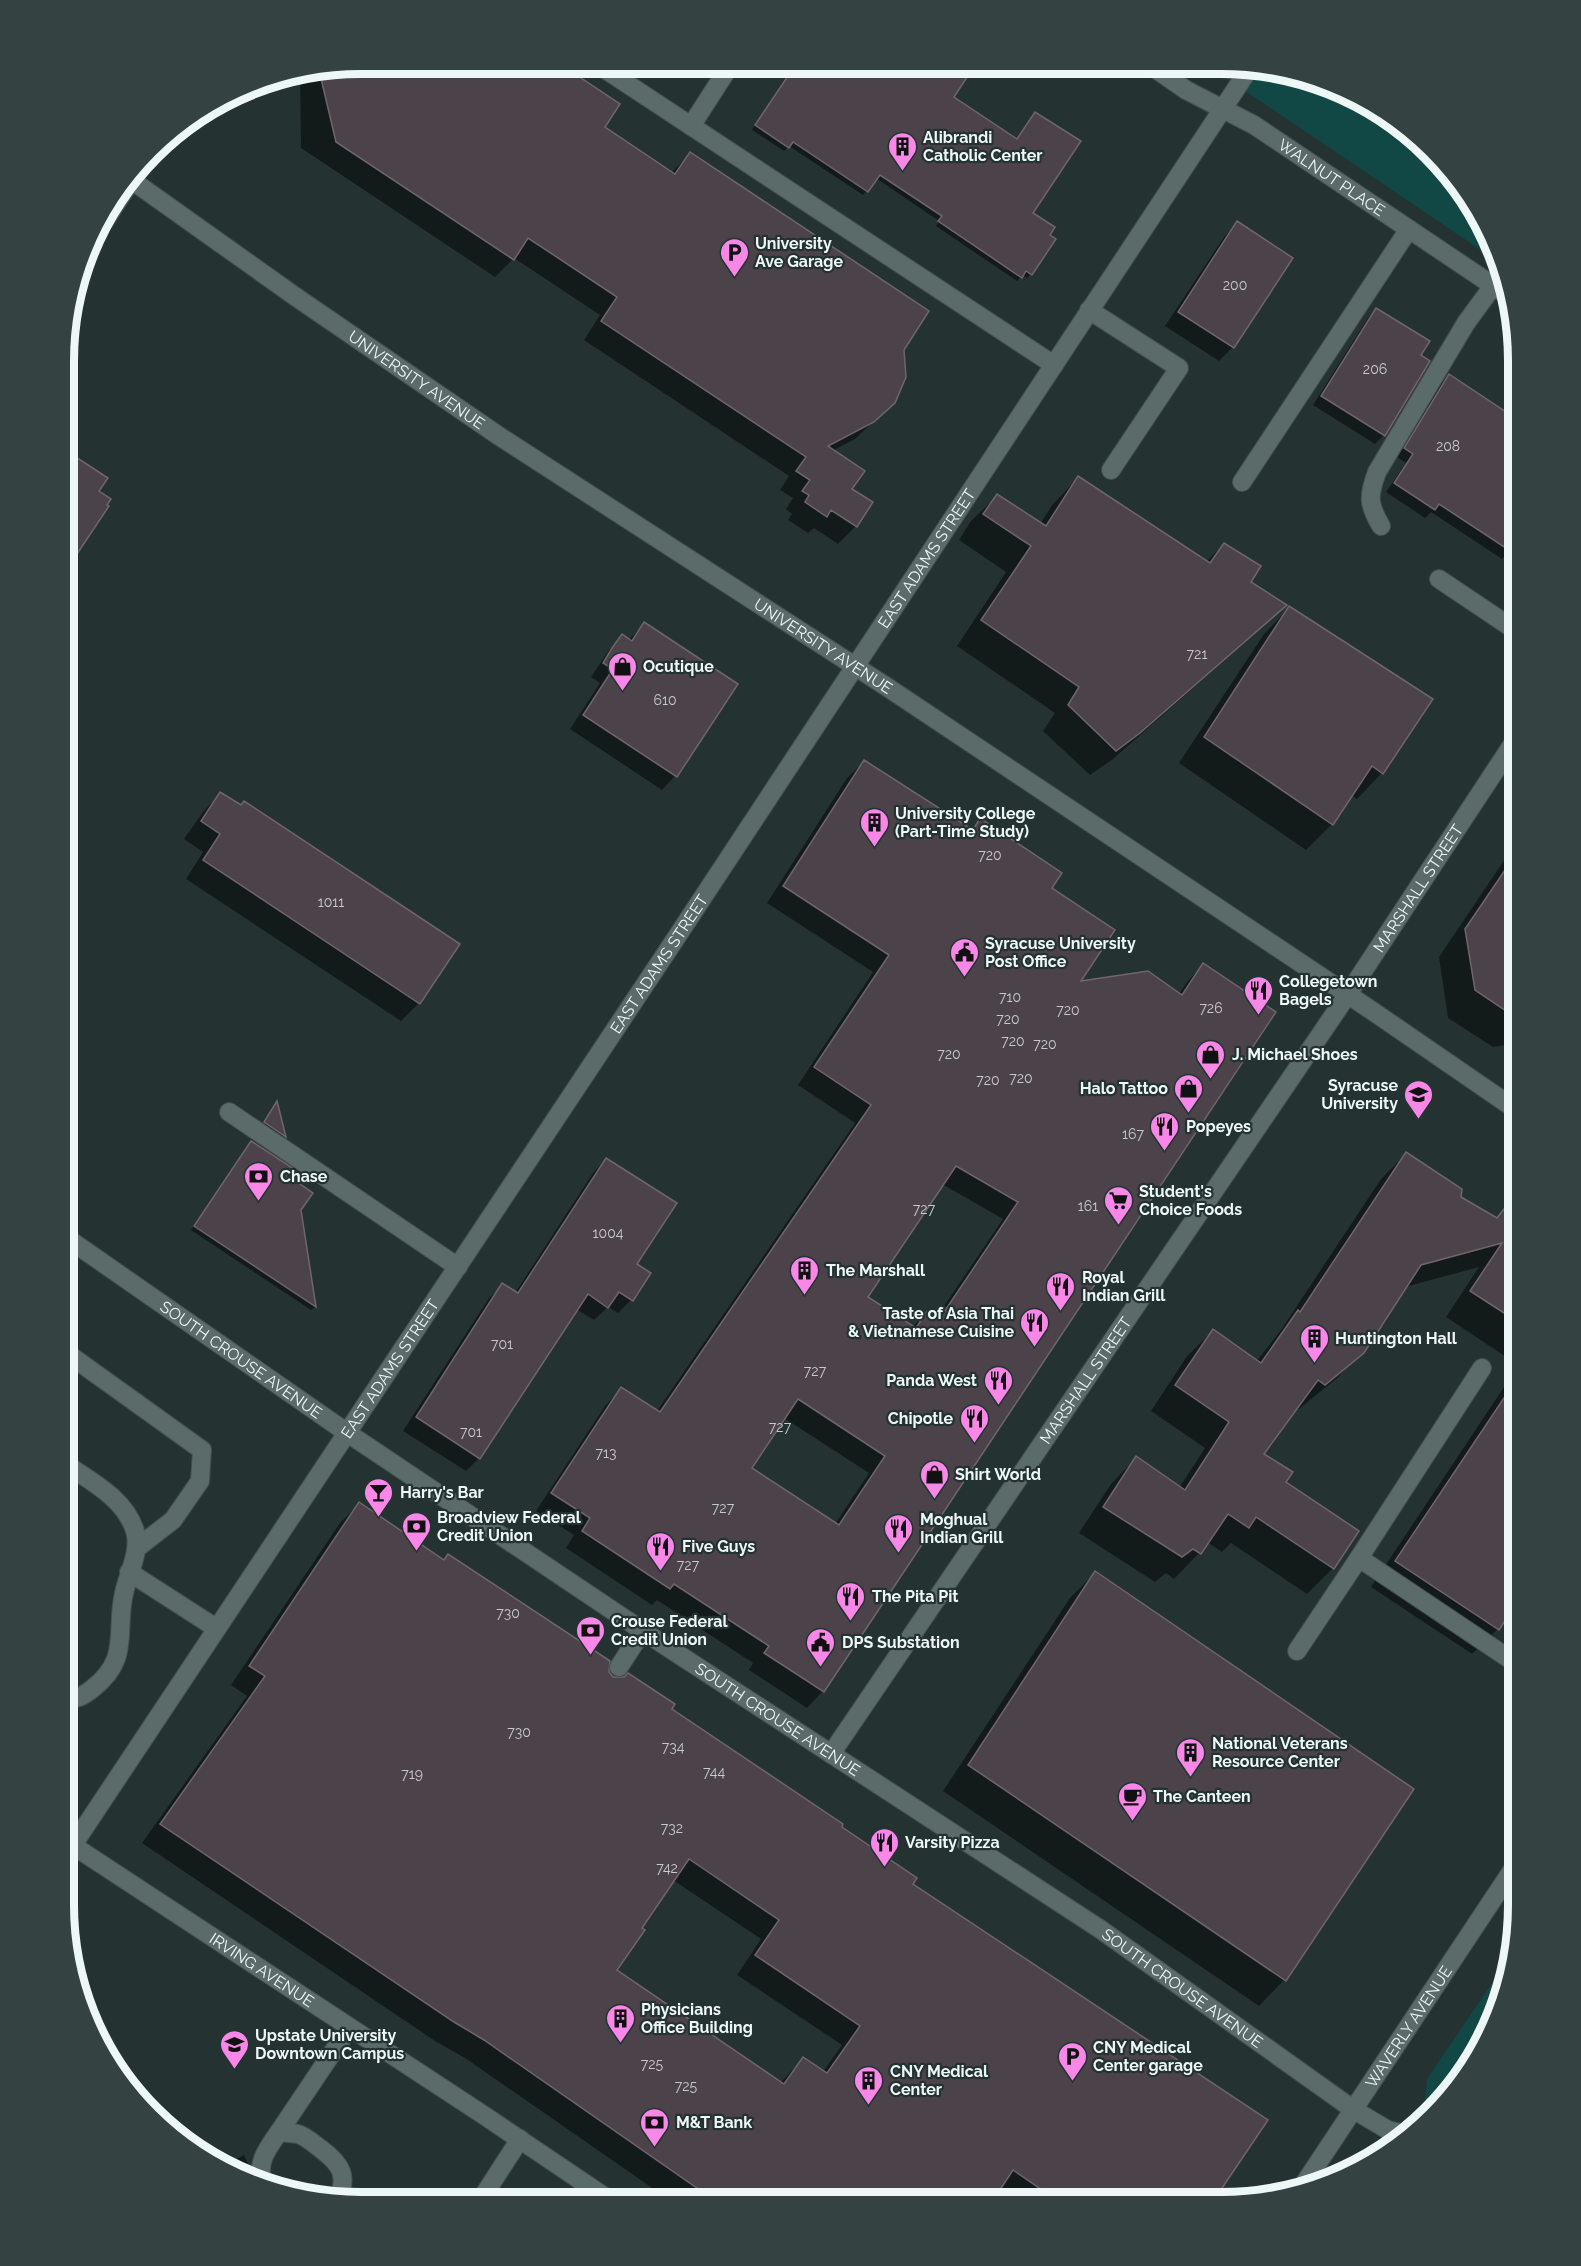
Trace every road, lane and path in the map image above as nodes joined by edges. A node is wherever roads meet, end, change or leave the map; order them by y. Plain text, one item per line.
1 (612, 74) edge
2 (725, 74) edge
3 (1163, 74) edge
4 (1245, 75) edge
5 (1222, 108) junction
6 (691, 126) junction
7 (135, 183) edge
8 (1409, 229) junction
9 (1493, 286) junction
10 (1499, 290) edge
11 (1089, 310) junction
12 (1054, 364) junction
13 (1111, 470) dead end
14 (1242, 482) dead end
15 (1382, 526) dead end
16 (1439, 579) dead end
17 (1508, 625) edge
18 (855, 667) junction
19 (1508, 751) edge
20 (1347, 994) junction
21 (1508, 1104) edge
22 (229, 1112) dead end
23 (74, 1243) edge
24 (458, 1267) junction
25 (74, 1358) edge
26 (1482, 1368) dead end
27 (346, 1432) junction
28 (74, 1470) edge
29 (137, 1548) junction
30 (1359, 1558) junction
31 (129, 1572) junction
32 (216, 1628) junction
33 (643, 1630) junction
34 (1297, 1651) dead end
35 (1508, 1658) edge
36 (619, 1667) dead end
37 (74, 1698) edge
38 (831, 1754) junction
39 (74, 1836) edge
40 (74, 1853) edge
41 (1508, 1877) edge
42 (349, 2028) junction
43 (1354, 2110) junction
44 (279, 2132) junction
45 (1396, 2132) edge
46 (520, 2139) junction
47 (260, 2174) edge
48 (1308, 2179) edge
49 (340, 2192) edge
50 (486, 2192) edge
51 (598, 2192) edge

1 - 6 street
2 - 6 street
3 - 5 street, WALNUT PLACE
4 - 5 street, EAST ADAMS STREET
5 - 8 street, WALNUT PLACE
5 - 11 street, EAST ADAMS STREET
6 - 12 street
7 - 18 street, UNIVERSITY AVENUE
8 - 9 street, WALNUT PLACE
8 - 14 street
9 - 10 street, WALNUT PLACE
9 - 15 street
11 - 12 street, EAST ADAMS STREET
11 - 13 street
12 - 18 street, EAST ADAMS STREET
16 - 17 street
18 - 20 street, UNIVERSITY AVENUE
18 - 24 street, EAST ADAMS STREET
19 - 20 street, MARSHALL STREET
20 - 21 street, UNIVERSITY AVENUE
20 - 38 street, MARSHALL STREET
22 - 24 street
23 - 27 street, SOUTH CROUSE AVENUE
24 - 27 street, EAST ADAMS STREET
25 - 29 street
26 - 30 street
27 - 32 street, EAST ADAMS STREET
27 - 33 street, SOUTH CROUSE AVENUE
28 - 29 street
29 - 31 street
30 - 34 street
30 - 35 street
31 - 32 street
31 - 37 street
32 - 39 street, EAST ADAMS STREET
33 - 36 street
33 - 38 street, SOUTH CROUSE AVENUE
38 - 43 street, SOUTH CROUSE AVENUE
40 - 42 street, IRVING AVENUE
41 - 43 street, WAVERLY AVENUE
42 - 44 street
42 - 46 street, IRVING AVENUE
43 - 45 street, SOUTH CROUSE AVENUE
43 - 48 street, WAVERLY AVENUE
44 - 47 street
44 - 49 street
46 - 50 street
46 - 51 street, IRVING AVENUE

